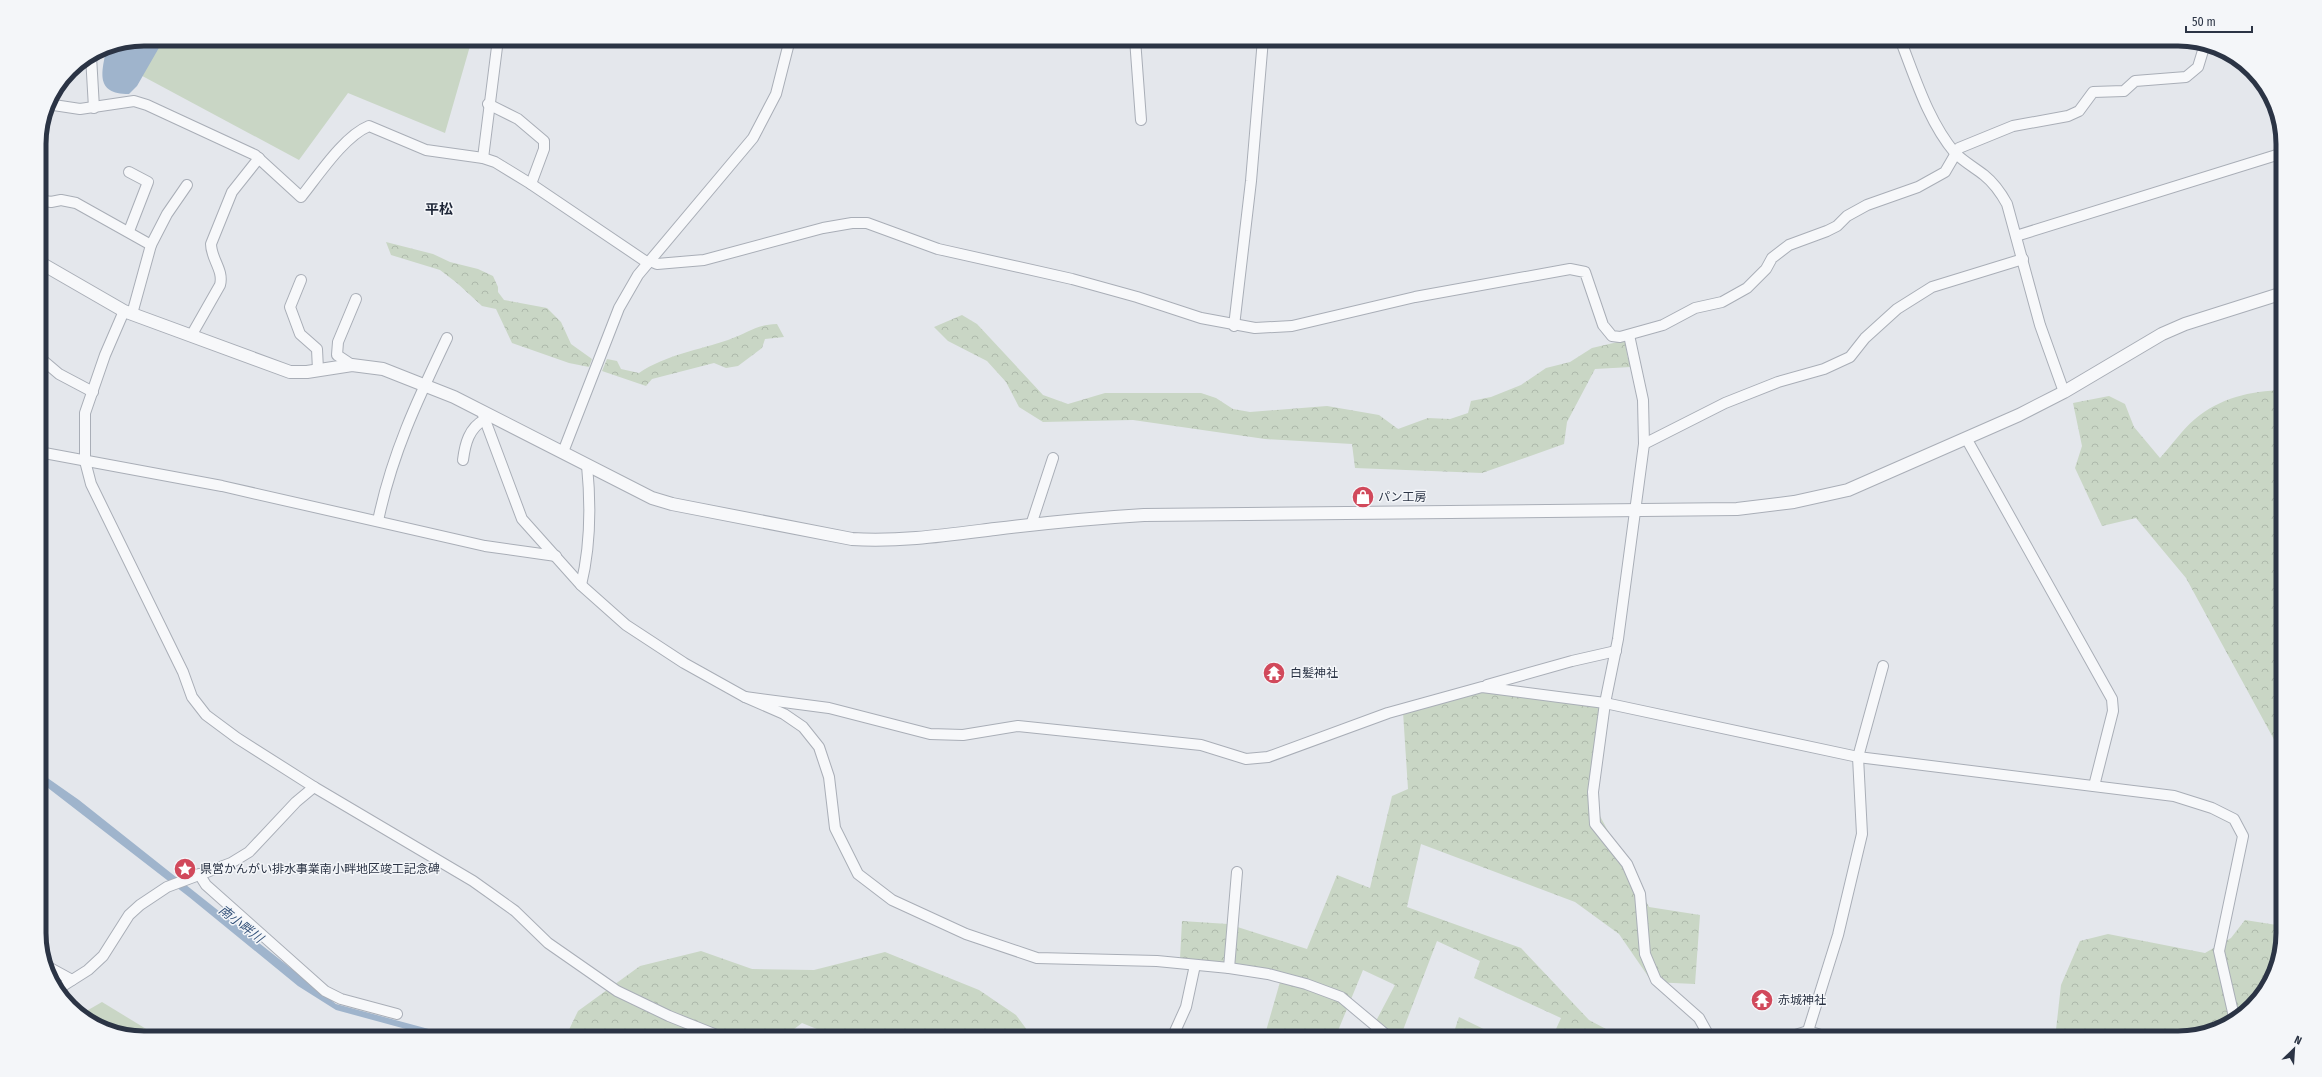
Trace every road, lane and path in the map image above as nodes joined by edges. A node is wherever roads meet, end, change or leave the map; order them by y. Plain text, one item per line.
1 (497, 46) edge
2 (788, 46) edge
3 (1136, 46) edge
4 (1262, 46) edge
5 (1903, 46) edge
6 (2203, 50) edge
7 (91, 62) edge
8 (488, 104) junction
9 (54, 105) edge
10 (94, 108) junction
11 (1142, 120) dead end
12 (1955, 153) junction
13 (2276, 155) edge
14 (259, 158) junction
15 (483, 158) junction
16 (129, 172) dead end
17 (532, 184) junction
18 (187, 185) dead end
19 (46, 201) edge
20 (129, 231) junction
21 (2016, 236) junction
22 (151, 245) junction
23 (2023, 260) junction
24 (649, 262) junction
25 (46, 266) edge
26 (301, 280) dead end
27 (2276, 295) edge
28 (356, 299) dead end
29 (128, 312) junction
30 (1234, 326) junction
31 (1629, 335) junction
32 (191, 336) junction
33 (447, 338) dead end
34 (46, 363) edge
35 (352, 364) junction
36 (318, 370) junction
37 (425, 384) junction
38 (93, 392) junction
39 (2064, 392) junction
40 (483, 416) junction
41 (1966, 438) junction
42 (1644, 444) junction
43 (563, 452) junction
44 (46, 453) edge
45 (1053, 458) dead end
46 (463, 460) dead end
47 (85, 461) junction
48 (587, 465) junction
49 (1636, 510) junction
50 (378, 521) junction
51 (1031, 525) junction
52 (556, 556) junction
53 (581, 585) junction
54 (1616, 651) junction
55 (1883, 666) dead end
56 (1482, 687) junction
57 (745, 697) junction
58 (1605, 703) junction
59 (1858, 757) junction
60 (2094, 786) junction
61 (314, 788) junction
62 (1238, 872) dead end
63 (199, 874) junction
64 (1195, 965) junction
65 (1229, 968) junction
66 (53, 970) edge
67 (72, 980) junction
68 (62, 986) edge
69 (2233, 1013) edge
70 (397, 1014) dead end
71 (706, 1031) edge
72 (1175, 1031) edge
73 (1382, 1031) edge
74 (1706, 1031) edge
75 (1808, 1031) edge

1 - 8 street
2 - 24 street
3 - 11 street
4 - 30 street
5 - 12 street
6 - 12 street
7 - 10 street
8 - 15 street
8 - 17 street
9 - 10 street
10 - 14 street
12 - 21 street
12 - 31 street
13 - 21 street
14 - 15 street
14 - 32 street
15 - 17 street
16 - 20 street
17 - 24 street
18 - 22 street
19 - 20 street
20 - 22 street
21 - 23 street
22 - 29 street
23 - 39 street
23 - 42 street
24 - 30 street
24 - 43 street
25 - 29 street
26 - 36 street
27 - 39 street
28 - 35 street
29 - 32 street
29 - 38 street
30 - 31 street
31 - 42 street
32 - 36 street
33 - 37 street
34 - 38 street
35 - 36 street
35 - 37 street
37 - 40 street
37 - 50 street
38 - 47 street
39 - 41 street
40 - 43 street
40 - 46 street
40 - 52 street
41 - 49 street
41 - 60 street
42 - 49 street
43 - 48 street
44 - 47 street
45 - 51 street
47 - 50 street
47 - 61 street
48 - 51 street
48 - 53 street
49 - 51 street
49 - 54 street
50 - 52 street
52 - 53 street
53 - 57 street
54 - 56 street
54 - 58 street
55 - 59 street
56 - 57 street
56 - 58 street
57 - 64 street
58 - 59 street
58 - 74 street
59 - 60 street
59 - 75 street
60 - 69 street
61 - 63 street
61 - 71 street
62 - 65 street
63 - 67 street
63 - 70 street
64 - 65 street
64 - 72 street
65 - 73 street
66 - 67 street
67 - 68 street

